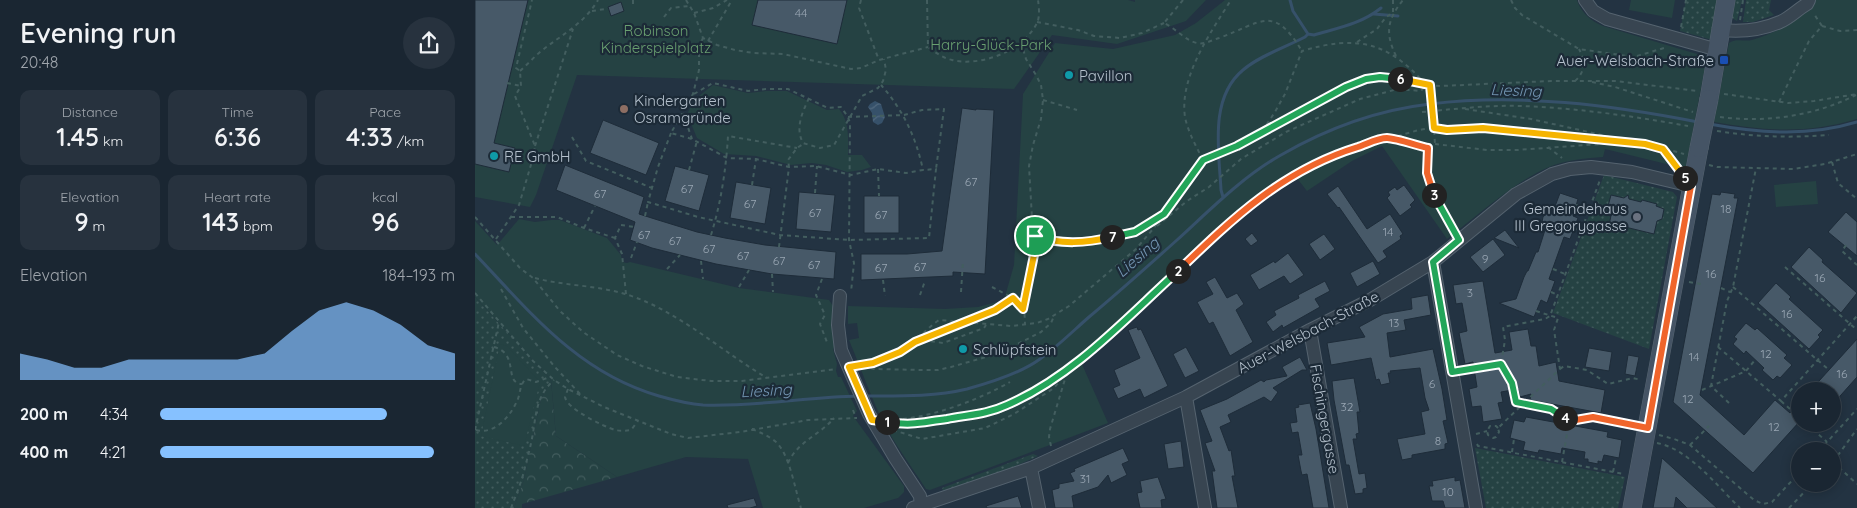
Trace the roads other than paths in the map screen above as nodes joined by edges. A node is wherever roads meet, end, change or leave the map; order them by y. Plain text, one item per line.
1 (1585, 0) edge
2 (1727, 0) edge
3 (1808, 2) edge
4 (1729, 31) junction
5 (1718, 50) junction
6 (1691, 186) junction
7 (1433, 262) junction
8 (845, 296) road end
9 (1310, 330) junction
10 (1186, 397) junction
11 (1031, 468) junction
12 (918, 507) edge
13 (1039, 508) edge
14 (1205, 508) edge
15 (1341, 508) edge
16 (1476, 508) edge
17 (1632, 508) edge

1 - 5 street
2 - 4 street
3 - 4 street
4 - 5 street
5 - 6 street, bridge
6 - 7 street, Auer-Welsbach-Straße
6 - 17 street
7 - 9 street, Auer-Welsbach-Straße
7 - 16 street
8 - 12 street
9 - 10 street, Auer-Welsbach-Straße
9 - 15 street, Fischingergasse
10 - 11 street, Auer-Welsbach-Straße
10 - 14 street
11 - 12 street, Auer-Welsbach-Straße
11 - 13 street

